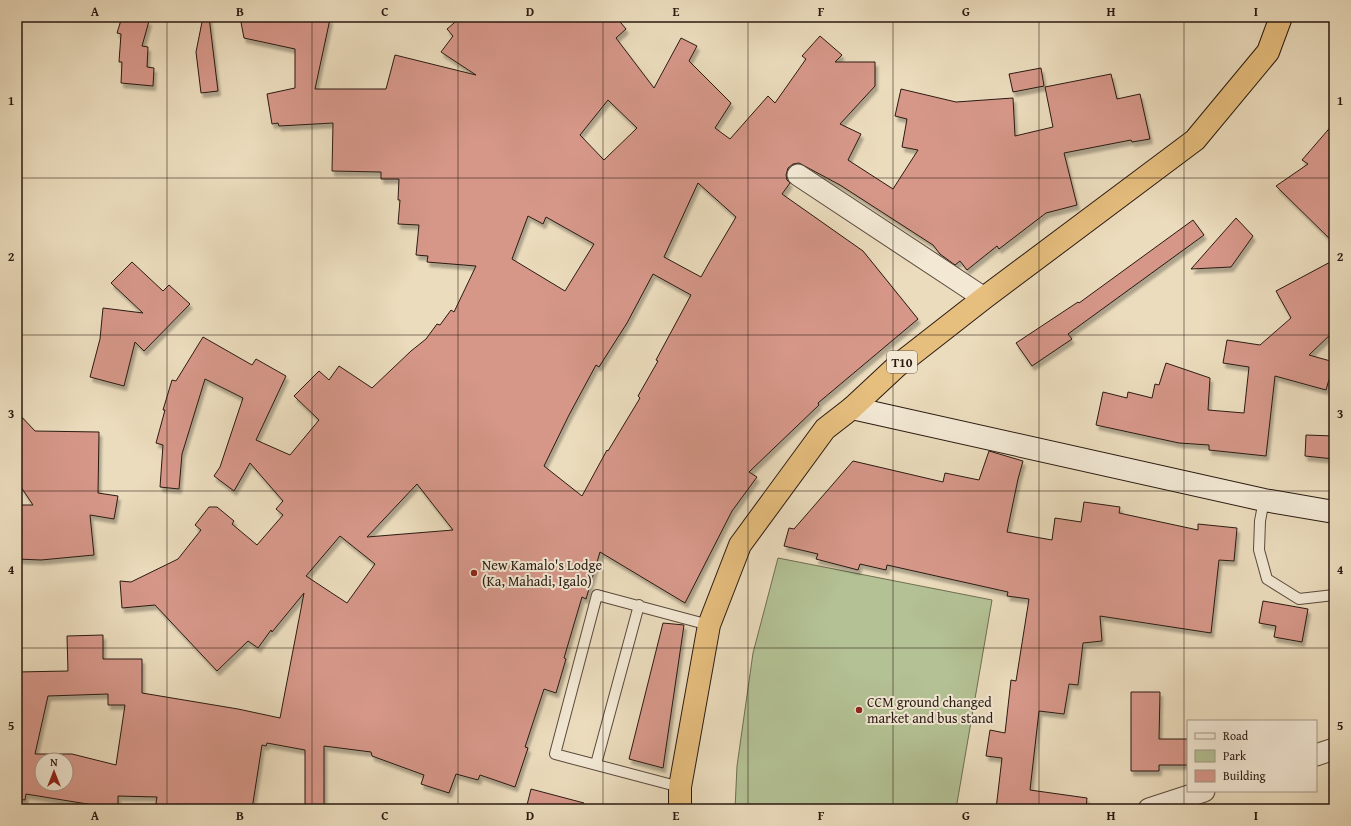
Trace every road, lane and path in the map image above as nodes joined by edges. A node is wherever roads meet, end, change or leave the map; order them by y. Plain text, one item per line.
1 (1281, 17) edge
2 (798, 175) dead end
3 (984, 298) junction
4 (852, 408) junction
5 (1264, 500) junction
6 (1334, 512) edge
7 (1334, 595) edge
8 (639, 606) junction
9 (709, 625) junction
10 (1334, 749) edge
11 (1317, 755) edge
12 (596, 764) junction
13 (680, 787) junction
14 (1201, 792) edge
15 (680, 809) edge
16 (1149, 809) edge

1 - 3 highway, T10
2 - 3 street
3 - 4 highway, T10
4 - 5 main road
4 - 9 highway, T10
5 - 6 main road
5 - 7 lane
8 - 9 lane
8 - 12 lane
8 - 12 lane
9 - 13 highway, T10
10 - 11 street
12 - 13 lane
13 - 15 highway, T10
14 - 16 street

